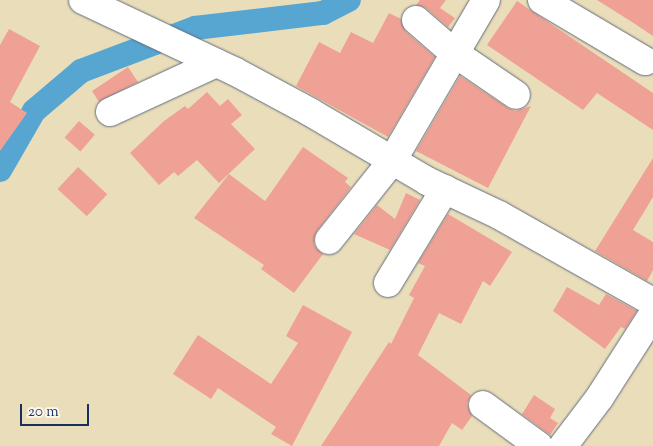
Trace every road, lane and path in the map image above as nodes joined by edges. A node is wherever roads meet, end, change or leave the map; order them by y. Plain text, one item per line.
1 (83, 0) edge
2 (486, 0) edge
3 (542, 0) edge
4 (416, 20) dead end
5 (453, 52) junction
6 (216, 62) junction
7 (644, 62) dead end
8 (516, 95) dead end
9 (110, 112) dead end
10 (392, 161) junction
11 (445, 189) junction
12 (328, 240) dead end
13 (388, 283) dead end
14 (653, 302) edge
15 (653, 314) edge
16 (484, 405) dead end
17 (539, 446) edge
18 (563, 446) edge

1 - 6 street
2 - 5 street
3 - 7 street
4 - 5 street
5 - 8 street
5 - 10 street
6 - 9 street
6 - 10 street
10 - 11 street
10 - 12 street
11 - 13 street
11 - 14 street
15 - 18 street
16 - 17 street

